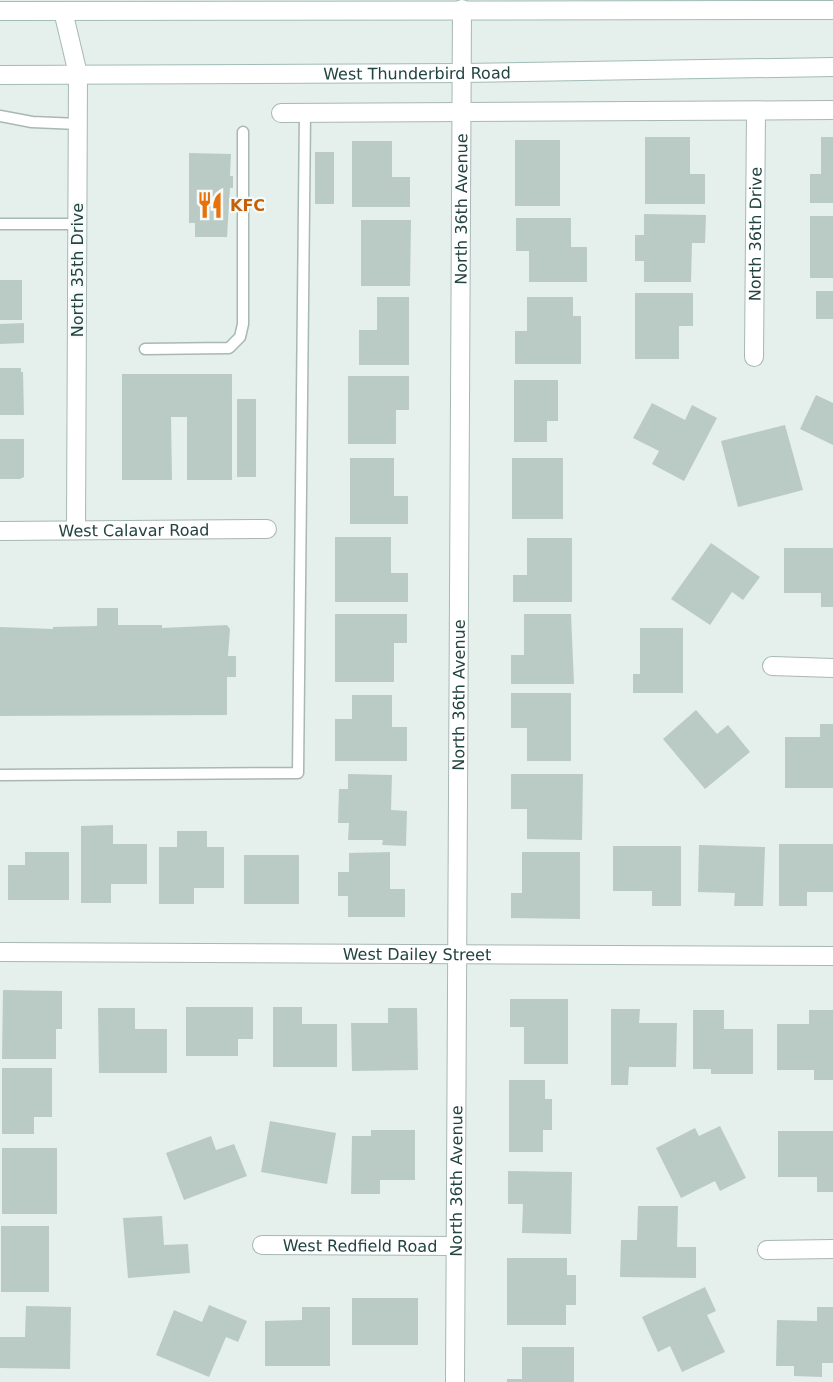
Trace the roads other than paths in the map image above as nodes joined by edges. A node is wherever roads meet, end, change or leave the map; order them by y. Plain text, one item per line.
1 (462, 9) junction
2 (833, 10) edge
3 (0, 11) edge
4 (63, 11) junction
5 (833, 67) edge
6 (463, 73) junction
7 (78, 74) junction
8 (0, 75) edge
9 (833, 110) edge
10 (756, 111) junction
11 (305, 113) junction
12 (462, 113) junction
13 (281, 114) dead end
14 (0, 116) edge
15 (78, 124) junction
16 (243, 132) dead end
17 (0, 224) edge
18 (77, 224) junction
19 (145, 349) dead end
20 (754, 357) dead end
21 (267, 529) dead end
22 (76, 530) junction
23 (0, 531) edge
24 (772, 666) dead end
25 (833, 668) edge
26 (0, 775) edge
27 (0, 952) edge
28 (458, 953) junction
29 (833, 956) edge
30 (262, 1245) dead end
31 (456, 1246) junction
32 (833, 1249) edge
33 (767, 1250) dead end
34 (455, 1382) edge

1 - 2 street
1 - 4 street
1 - 6 street, North 36th Avenue
3 - 4 street
4 - 7 street, North 35th Drive
5 - 6 street, West Thunderbird Road
6 - 7 street, West Thunderbird Road
6 - 12 street, North 36th Avenue
7 - 8 street, West Thunderbird Road
7 - 15 street, North 35th Drive
9 - 10 street
10 - 12 street
10 - 20 street, North 36th Drive
11 - 12 street
11 - 13 street
11 - 26 lane
12 - 28 street, North 36th Avenue
14 - 15 lane
15 - 18 street, North 35th Drive
16 - 19 lane
17 - 18 lane
18 - 22 street, North 35th Drive
21 - 22 street, West Calavar Road
22 - 23 street, West Calavar Road
24 - 25 street
27 - 28 street, West Dailey Street
28 - 29 street, West Dailey Street
28 - 31 street, North 36th Avenue
30 - 31 street, West Redfield Road
31 - 34 street, North 36th Avenue
32 - 33 street

